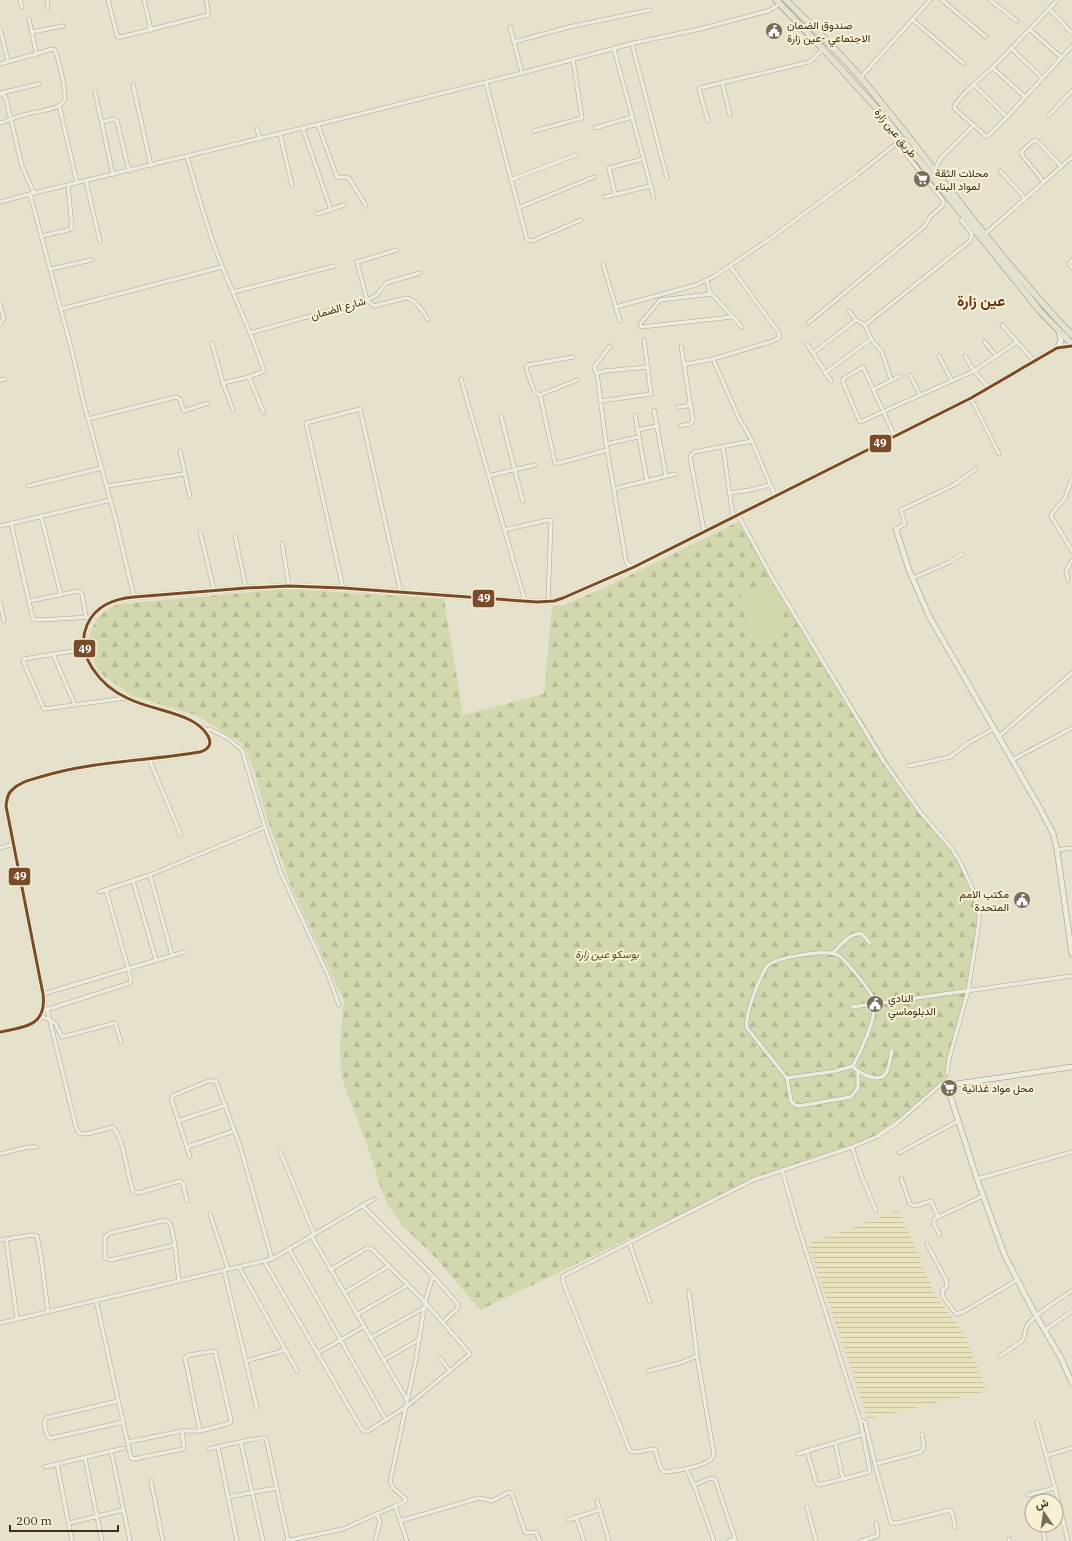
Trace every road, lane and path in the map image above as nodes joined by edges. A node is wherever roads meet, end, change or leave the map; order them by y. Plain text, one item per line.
1 (20, 0) edge
2 (47, 0) edge
3 (108, 0) edge
4 (144, 0) edge
5 (206, 0) edge
6 (786, 0) edge
7 (930, 0) edge
8 (942, 0) edge
9 (990, 0) edge
10 (1057, 0) edge
11 (778, 2) edge
12 (22, 7) dead end
13 (48, 8) dead end
14 (1049, 9) junction
15 (650, 10) dead end
16 (29, 19) dead end
17 (913, 20) junction
18 (1017, 21) dead end
19 (63, 26) dead end
20 (510, 27) dead end
21 (0, 29) edge
22 (1029, 29) junction
23 (151, 30) junction
24 (32, 32) junction
25 (1072, 33) edge
26 (986, 37) dead end
27 (514, 42) junction
28 (632, 44) junction
29 (1072, 46) edge
30 (823, 48) junction
31 (1011, 48) junction
32 (614, 49) junction
33 (33, 55) junction
34 (1061, 58) junction
35 (573, 60) junction
36 (8, 62) junction
37 (964, 62) dead end
38 (0, 64) edge
39 (993, 68) junction
40 (522, 73) junction
41 (860, 78) junction
42 (1042, 78) junction
43 (722, 82) junction
44 (486, 83) junction
45 (39, 84) dead end
46 (133, 85) dead end
47 (974, 85) junction
48 (1072, 91) edge
49 (95, 92) dead end
50 (0, 94) edge
51 (1025, 97) junction
52 (59, 105) junction
53 (730, 115) dead end
54 (1048, 115) dead end
55 (632, 117) junction
56 (1007, 117) junction
57 (11, 120) junction
58 (708, 121) dead end
59 (102, 122) junction
60 (0, 123) edge
61 (318, 125) junction
62 (974, 125) junction
63 (303, 128) junction
64 (595, 128) dead end
65 (257, 129) dead end
66 (534, 131) dead end
67 (280, 134) junction
68 (260, 139) junction
69 (899, 141) junction
70 (576, 155) dead end
71 (187, 157) junction
72 (1072, 157) edge
73 (940, 158) junction
74 (643, 159) junction
75 (929, 164) junction
76 (151, 166) junction
77 (1061, 166) junction
78 (934, 170) junction
79 (128, 171) junction
80 (1000, 171) dead end
81 (113, 175) junction
82 (594, 177) dead end
83 (667, 178) dead end
84 (510, 180) junction
85 (86, 181) junction
86 (1044, 181) junction
87 (78, 183) junction
88 (68, 185) junction
89 (292, 186) dead end
90 (650, 186) junction
91 (32, 194) junction
92 (615, 194) junction
93 (605, 196) dead end
94 (654, 198) dead end
95 (1025, 198) junction
96 (0, 202) edge
97 (344, 205) dead end
98 (366, 206) dead end
99 (518, 208) junction
100 (331, 210) junction
101 (317, 214) dead end
102 (581, 220) dead end
103 (961, 220) dead end
104 (985, 234) junction
105 (42, 236) junction
106 (100, 242) dead end
107 (397, 250) dead end
108 (90, 260) dead end
109 (1072, 260) edge
110 (603, 264) dead end
111 (334, 266) dead end
112 (730, 266) junction
113 (222, 267) junction
114 (1072, 268) edge
115 (51, 269) junction
116 (420, 273) dead end
117 (707, 280) junction
118 (233, 292) junction
119 (711, 294) junction
120 (367, 300) junction
121 (0, 305) edge
122 (616, 307) junction
123 (61, 309) junction
124 (849, 311) dead end
125 (732, 317) junction
126 (428, 319) dead end
127 (856, 320) junction
128 (620, 321) dead end
129 (808, 323) dead end
130 (0, 324) edge
131 (865, 325) junction
132 (1002, 325) dead end
133 (742, 327) dead end
134 (1059, 332) junction
135 (250, 333) junction
136 (1072, 335) edge
137 (871, 339) junction
138 (644, 340) dead end
139 (984, 341) dead end
140 (1017, 342) junction
141 (212, 343) dead end
142 (807, 344) dead end
143 (1072, 345) edge
144 (610, 346) dead end
145 (681, 346) dead end
146 (1057, 348) junction
147 (813, 353) junction
148 (939, 356) dead end
149 (965, 356) dead end
150 (996, 356) junction
151 (573, 357) dead end
152 (713, 359) junction
153 (1035, 362) junction
154 (648, 367) junction
155 (685, 369) junction
156 (974, 371) junction
157 (825, 373) junction
158 (597, 374) junction
159 (910, 375) dead end
160 (900, 376) dead end
161 (249, 377) junction
162 (5, 379) dead end
163 (460, 379) dead end
164 (0, 380) edge
165 (577, 380) dead end
166 (891, 380) junction
167 (831, 381) dead end
168 (952, 381) junction
169 (223, 383) junction
170 (989, 388) junction
171 (874, 389) junction
172 (540, 394) junction
173 (920, 395) junction
174 (971, 398) junction
175 (600, 401) junction
176 (690, 402) junction
177 (208, 404) dead end
178 (678, 407) dead end
179 (233, 410) dead end
180 (654, 410) dead end
181 (884, 411) junction
182 (264, 413) dead end
183 (635, 415) dead end
184 (501, 416) dead end
185 (88, 420) junction
186 (657, 426) junction
187 (680, 426) dead end
188 (637, 430) junction
189 (638, 437) junction
190 (895, 437) junction
191 (752, 441) junction
192 (606, 444) junction
193 (722, 447) junction
194 (607, 450) junction
195 (180, 451) dead end
196 (999, 454) dead end
197 (534, 465) dead end
198 (102, 468) junction
199 (976, 468) dead end
200 (515, 470) junction
201 (184, 474) junction
202 (675, 474) dead end
203 (488, 476) junction
204 (666, 476) junction
205 (1072, 478) edge
206 (647, 481) junction
207 (770, 485) junction
208 (28, 486) dead end
209 (107, 486) junction
210 (613, 489) junction
211 (730, 493) junction
212 (775, 496) junction
213 (190, 497) dead end
214 (111, 500) junction
215 (523, 502) dead end
216 (41, 516) junction
217 (735, 516) junction
218 (11, 523) junction
219 (0, 526) edge
220 (896, 529) joint
221 (504, 530) junction
222 (704, 531) junction
223 (200, 532) dead end
224 (235, 536) dead end
225 (282, 543) dead end
226 (1072, 551) edge
227 (962, 554) dead end
228 (1072, 560) edge
229 (634, 567) junction
230 (913, 578) junction
231 (1068, 580) dead end
232 (289, 586) junction
233 (246, 588) junction
234 (343, 588) junction
235 (214, 590) junction
236 (402, 593) junction
237 (61, 595) junction
238 (134, 596) junction
239 (29, 601) junction
240 (525, 601) junction
241 (0, 602) edge
242 (548, 602) junction
243 (86, 617) junction
244 (92, 617) junction
245 (4, 621) dead end
246 (85, 649) junction
247 (53, 654) junction
248 (1072, 673) edge
249 (126, 698) junction
250 (75, 705) junction
251 (1072, 728) edge
252 (204, 729) junction
253 (994, 729) junction
254 (998, 737) junction
255 (149, 759) junction
256 (1012, 760) junction
257 (910, 766) dead end
258 (265, 827) junction
259 (181, 835) dead end
260 (14, 844) junction
261 (0, 848) edge
262 (1072, 848) edge
263 (1057, 850) junction
264 (150, 875) junction
265 (133, 881) junction
266 (106, 890) junction
267 (99, 892) dead end
268 (870, 943) dead end
269 (184, 952) dead end
270 (833, 953) junction
271 (1072, 954) edge
272 (172, 955) junction
273 (156, 960) junction
274 (128, 968) junction
275 (1072, 976) edge
276 (968, 991) junction
277 (43, 994) junction
278 (873, 1004) junction
279 (339, 1005) dead end
280 (852, 1007) dead end
281 (44, 1012) junction
282 (50, 1020) junction
283 (0, 1032) edge
284 (121, 1042) dead end
285 (892, 1050) dead end
286 (853, 1066) junction
287 (1072, 1067) edge
288 (858, 1072) junction
289 (947, 1073) dead end
290 (787, 1078) junction
291 (953, 1086) junction
292 (226, 1105) junction
293 (178, 1121) junction
294 (958, 1121) junction
295 (234, 1131) junction
296 (37, 1147) dead end
297 (187, 1147) junction
298 (852, 1147) junction
299 (280, 1151) dead end
300 (1072, 1152) edge
301 (899, 1153) dead end
302 (0, 1154) edge
303 (190, 1157) dead end
304 (782, 1170) junction
305 (901, 1178) dead end
306 (977, 1178) junction
307 (983, 1196) junction
308 (374, 1199) dead end
309 (187, 1201) dead end
310 (362, 1205) junction
311 (876, 1211) dead end
312 (210, 1214) dead end
313 (938, 1217) junction
314 (312, 1235) junction
315 (940, 1235) dead end
316 (6, 1239) junction
317 (0, 1240) edge
318 (629, 1242) junction
319 (927, 1244) dead end
320 (175, 1246) junction
321 (289, 1249) junction
322 (272, 1259) junction
323 (264, 1261) junction
324 (388, 1266) junction
325 (240, 1267) junction
326 (226, 1270) junction
327 (330, 1270) junction
328 (433, 1276) junction
329 (1017, 1280) junction
330 (179, 1281) junction
331 (408, 1285) junction
332 (1072, 1291) edge
333 (689, 1292) dead end
334 (344, 1293) junction
335 (96, 1300) junction
336 (650, 1302) dead end
337 (426, 1305) junction
338 (48, 1311) junction
339 (1072, 1311) edge
340 (356, 1315) junction
341 (1036, 1316) junction
342 (17, 1318) junction
343 (443, 1322) junction
344 (0, 1323) edge
345 (363, 1327) junction
346 (1045, 1330) junction
347 (370, 1338) junction
348 (420, 1339) junction
349 (341, 1340) junction
350 (286, 1350) junction
351 (318, 1353) junction
352 (697, 1356) junction
353 (1000, 1356) dead end
354 (440, 1358) dead end
355 (384, 1360) junction
356 (246, 1361) junction
357 (297, 1371) dead end
358 (450, 1371) junction
359 (648, 1371) dead end
360 (1072, 1383) edge
361 (118, 1401) junction
362 (407, 1401) junction
363 (406, 1407) junction
364 (257, 1408) dead end
365 (386, 1420) junction
366 (860, 1420) junction
367 (123, 1422) junction
368 (1037, 1422) dead end
369 (182, 1431) junction
370 (200, 1431) junction
371 (864, 1434) junction
372 (922, 1434) dead end
373 (128, 1442) junction
374 (241, 1443) junction
375 (835, 1443) junction
376 (218, 1447) junction
377 (124, 1448) dead end
378 (209, 1448) dead end
379 (1072, 1448) edge
380 (111, 1451) junction
381 (807, 1451) junction
382 (798, 1454) dead end
383 (1046, 1456) junction
384 (85, 1458) junction
385 (57, 1464) junction
386 (875, 1464) junction
387 (45, 1467) dead end
388 (686, 1468) junction
389 (843, 1478) junction
390 (151, 1481) dead end
391 (694, 1484) junction
392 (276, 1488) junction
393 (1055, 1488) junction
394 (252, 1492) junction
395 (1036, 1493) edge
396 (228, 1497) junction
397 (597, 1500) dead end
398 (395, 1506) junction
399 (807, 1507) dead end
400 (123, 1510) junction
401 (599, 1510) junction
402 (377, 1514) junction
403 (97, 1516) junction
404 (576, 1517) junction
405 (568, 1520) dead end
406 (400, 1521) junction
407 (69, 1523) junction
408 (876, 1523) dead end
409 (955, 1527) dead end
410 (311, 1536) junction
411 (735, 1540) edge
412 (72, 1541) edge
413 (102, 1541) edge
414 (130, 1541) edge
415 (163, 1541) edge
416 (237, 1541) edge
417 (263, 1541) edge
418 (287, 1541) edge
419 (312, 1541) edge
420 (375, 1541) edge
421 (407, 1541) edge
422 (540, 1541) edge
423 (584, 1541) edge
424 (609, 1541) edge
425 (714, 1541) edge
426 (729, 1541) edge
427 (816, 1541) edge
428 (861, 1541) edge
429 (1068, 1541) edge

1 - 12 street
2 - 13 street
3 - 23 street
4 - 23 street
5 - 23 street
6 - 41 main road, طريق عين زارة
7 - 17 street
8 - 26 street
9 - 18 street
10 - 14 street
11 - 28 street
11 - 30 main road, طريق عين زارة
14 - 22 street
14 - 25 street
15 - 27 street
16 - 24 street
17 - 37 street
17 - 41 street
19 - 24 street
20 - 27 street
21 - 36 street
22 - 31 street
22 - 34 street
24 - 33 street
27 - 40 street
28 - 32 street
28 - 83 street
29 - 34 street
30 - 43 street
30 - 69 main road, طريق عين زارة
31 - 39 street
31 - 42 street
32 - 35 street
32 - 55 street
33 - 36 street
33 - 52 street
34 - 42 street
35 - 40 street
35 - 66 street
36 - 38 street
39 - 47 street
39 - 51 street
40 - 44 street
41 - 75 main road, طريق عين زارة
42 - 51 street
43 - 53 street
43 - 58 street
44 - 61 street
44 - 84 street
45 - 50 street
46 - 76 street
47 - 56 street
47 - 62 street
48 - 54 street
49 - 59 street
50 - 57 street
51 - 56 street
52 - 57 street
52 - 87 street
55 - 64 street
55 - 74 street
56 - 62 street
57 - 60 street
57 - 91 street
59 - 79 street
59 - 81 street
61 - 63 street
61 - 98 street
62 - 73 street
63 - 67 street
63 - 100 street
65 - 68 street
67 - 68 street
67 - 89 street
68 - 71 street
69 - 112 street
69 - 129 street
69 - 134 main road, طريق عين زارة
70 - 84 street
71 - 76 street
71 - 113 street
72 - 77 street
73 - 75 street
73 - 78 street
74 - 90 street
74 - 92 street
75 - 78 main road, طريق عين زارة
76 - 79 street
77 - 86 street
77 - 86 street
78 - 104 main road, طريق عين زارة
79 - 81 street
80 - 95 street
81 - 85 street
82 - 99 street
84 - 99 street
85 - 87 street
85 - 106 street
86 - 95 street
87 - 88 street
88 - 91 street
88 - 105 street
90 - 92 street
90 - 94 street
91 - 96 street
91 - 105 street
92 - 93 street
95 - 104 street
97 - 100 street
99 - 102 street
100 - 101 street
103 - 131 street
104 - 136 main road, طريق عين زارة
105 - 115 street
107 - 120 street
108 - 115 street
109 - 114 street
110 - 122 street
111 - 118 street
112 - 117 street
112 - 152 street
113 - 118 street
113 - 123 street
115 - 123 street
116 - 120 street, شارع الضمان
117 - 119 street
117 - 122 street
118 - 135 street
119 - 125 street
119 - 125 street
120 - 126 street
120 - 135 street, شارع الضمان
121 - 130 street
122 - 128 street
123 - 185 street
124 - 127 street
125 - 133 street
127 - 131 street
127 - 147 street
131 - 137 street
132 - 140 street
134 - 143 main road, طريق عين زارة
134 - 146 main road
135 - 161 street
137 - 157 street
137 - 166 street
138 - 154 street
139 - 150 street
140 - 150 street
140 - 153 street
141 - 169 street
142 - 147 street
143 - 146 main road
144 - 158 street
145 - 155 street
146 - 153 main road
147 - 157 street
148 - 168 street
149 - 156 street
150 - 156 street
151 - 172 street
152 - 155 street
152 - 191 street
153 - 170 main road
154 - 158 street
154 - 175 street
155 - 176 street
156 - 168 street
156 - 170 street
157 - 167 street
158 - 175 street
159 - 173 street
160 - 166 street
161 - 169 street
161 - 182 street
162 - 164 street
163 - 203 street
165 - 172 street
166 - 171 street
168 - 173 street
169 - 179 street
170 - 174 main road
171 - 181 street
171 - 181 street
172 - 194 street
173 - 181 street
174 - 190 main road
174 - 196 street
175 - 192 street
176 - 178 street
176 - 187 street
177 - 185 street
180 - 186 street
181 - 190 street
183 - 188 street
184 - 200 street
185 - 198 street
186 - 188 street
186 - 204 street
188 - 189 street
189 - 192 street
189 - 206 street
190 - 212 main road
191 - 193 street
191 - 207 street
192 - 194 street
193 - 211 street
193 - 222 street
194 - 210 street
195 - 201 street
197 - 200 street
198 - 208 street
198 - 209 street
199 - 220 street
200 - 203 street
200 - 215 street
201 - 209 street
201 - 213 street
202 - 204 street
203 - 221 street
204 - 206 street
205 - 226 street
206 - 210 street
207 - 211 street
207 - 212 street
209 - 214 street
210 - 229 street
211 - 217 street
212 - 217 main road
214 - 216 street
214 - 238 street
216 - 218 street
216 - 237 street
217 - 222 main road
217 - 276 street
218 - 219 street
218 - 239 street
220 - 230 main road
221 - 240 street
221 - 242 street
222 - 229 main road
223 - 235 street
224 - 233 street
225 - 232 street
227 - 230 street
228 - 231 street
229 - 242 main road
230 - 253 main road
232 - 233 main road
232 - 234 main road
233 - 235 main road
234 - 236 main road
234 - 236 street
235 - 238 main road
236 - 240 main road
237 - 239 street
237 - 243 street
238 - 244 main road
239 - 243 street
240 - 242 main road
241 - 245 street
243 - 244 street
244 - 246 main road
246 - 247 street
246 - 249 main road
247 - 250 street
247 - 250 street
248 - 254 street
249 - 250 street
249 - 252 main road
251 - 256 street
252 - 255 main road
252 - 258 street
253 - 254 main road
253 - 257 street
254 - 256 main road
255 - 259 street
255 - 260 main road
256 - 263 main road
258 - 264 street
258 - 279 street
260 - 261 street
260 - 277 main road
262 - 263 street
263 - 271 main road
264 - 265 street
264 - 272 street
265 - 266 street
265 - 273 street
266 - 267 street
266 - 274 street
268 - 270 street
269 - 272 street
270 - 278 street
270 - 290 street
272 - 273 street
273 - 274 street
274 - 277 street
274 - 281 street
275 - 276 street
276 - 278 street
276 - 289 street
277 - 281 main road
278 - 280 street
278 - 286 street
281 - 282 street
281 - 282 street
281 - 283 main road
282 - 284 street
282 - 309 street
285 - 288 street
286 - 288 street
286 - 290 street
287 - 291 main road
288 - 290 street
291 - 294 main road
291 - 298 street
292 - 293 street
292 - 293 street
292 - 295 street
293 - 297 street
294 - 301 street
294 - 306 main road
295 - 297 street
295 - 322 street
296 - 302 street
297 - 303 street
298 - 304 street
298 - 311 street
299 - 314 street
300 - 306 street
304 - 318 street
304 - 366 street
305 - 313 street
306 - 307 main road
307 - 313 street
307 - 329 main road
308 - 310 street
310 - 314 street
310 - 328 street
312 - 326 street
313 - 315 street
314 - 321 street
314 - 327 street
316 - 317 street
316 - 338 street
316 - 342 street
318 - 336 street
318 - 388 street
319 - 329 street
320 - 320 street
320 - 330 street
321 - 322 street
321 - 349 street
322 - 323 street
323 - 325 street
323 - 351 street
324 - 327 street
324 - 331 street
324 - 334 street
325 - 326 street
325 - 350 street
326 - 330 street
326 - 356 street
327 - 334 street
328 - 337 street
328 - 343 street
329 - 341 main road
330 - 335 street
331 - 337 street
331 - 340 street
332 - 341 street
333 - 352 street
334 - 340 street
335 - 338 street
335 - 361 street
337 - 343 street
337 - 347 street
337 - 348 street
338 - 342 street
339 - 346 street
340 - 345 street
341 - 346 main road
341 - 353 street
342 - 344 street
343 - 358 street
345 - 347 street
345 - 349 street
346 - 360 main road
347 - 355 street
348 - 355 street
348 - 362 street
349 - 351 street
349 - 365 street
350 - 356 street
350 - 357 street
351 - 365 street
352 - 359 street
352 - 388 street
354 - 358 street
355 - 362 street
356 - 364 street
358 - 363 street
361 - 367 street
361 - 367 street
362 - 363 street
363 - 365 street
363 - 398 street
366 - 371 street
366 - 386 street
367 - 373 street
368 - 383 street
369 - 370 street
369 - 373 street
369 - 373 street
370 - 370 street
371 - 375 street
371 - 389 street
372 - 386 street
374 - 376 street
374 - 392 street
374 - 394 street
375 - 381 street
375 - 389 street
376 - 378 street
376 - 396 street
377 - 380 street
379 - 383 street
380 - 384 street
380 - 400 street
381 - 382 street
381 - 389 street
383 - 393 street
384 - 385 street
384 - 403 street
385 - 387 street
385 - 407 street
386 - 409 street
388 - 391 street
390 - 415 street
391 - 411 street
391 - 425 street
392 - 394 street
392 - 418 street
393 - 395 street
393 - 429 street
394 - 396 street
394 - 417 street
396 - 416 street
397 - 401 street
398 - 402 street
398 - 406 street
399 - 427 street
400 - 403 street
400 - 414 street
401 - 404 street
401 - 424 street
402 - 410 street
402 - 420 street
403 - 407 street
403 - 413 street
404 - 405 street
404 - 423 street
406 - 421 street
406 - 422 street
407 - 412 street
408 - 428 street
410 - 418 street
410 - 419 street
411 - 426 street

